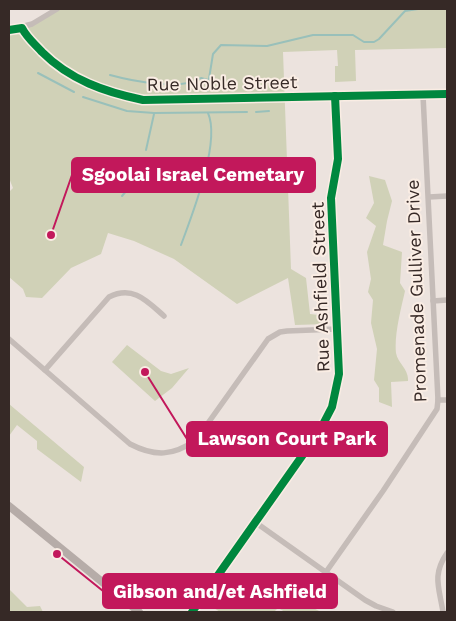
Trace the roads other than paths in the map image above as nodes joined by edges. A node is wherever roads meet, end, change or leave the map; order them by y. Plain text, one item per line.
1 (57, 9) edge
2 (22, 28) junction
3 (9, 30) edge
4 (447, 94) edge
5 (423, 95) junction
6 (335, 96) junction
7 (447, 196) edge
8 (428, 197) junction
9 (447, 300) edge
10 (433, 301) junction
11 (164, 316) dead end
12 (337, 329) junction
13 (9, 338) edge
14 (45, 370) junction
15 (438, 400) junction
16 (447, 400) edge
17 (9, 506) edge
18 (255, 522) junction
19 (447, 552) edge
20 (326, 572) junction
21 (447, 611) edge
22 (139, 612) edge
23 (192, 612) edge
24 (394, 612) edge
25 (442, 612) edge

1 - 2 street
2 - 3 street
2 - 6 street, Rue Noble Street
4 - 5 street, Rue Noble Street
5 - 6 street, Rue Noble Street
5 - 8 street, Promenade Gulliver Drive
6 - 12 street, Rue Ashfield Street
7 - 8 street
8 - 10 street, Promenade Gulliver Drive
9 - 10 street
10 - 15 street, Promenade Gulliver Drive
11 - 14 street
12 - 14 street
12 - 18 street, Rue Ashfield Street
13 - 14 street
15 - 16 street
15 - 20 street, Promenade Gulliver Drive
17 - 22 main road
18 - 20 street
18 - 23 street, Rue Ashfield Street
19 - 25 street
20 - 24 street
21 - 25 street

